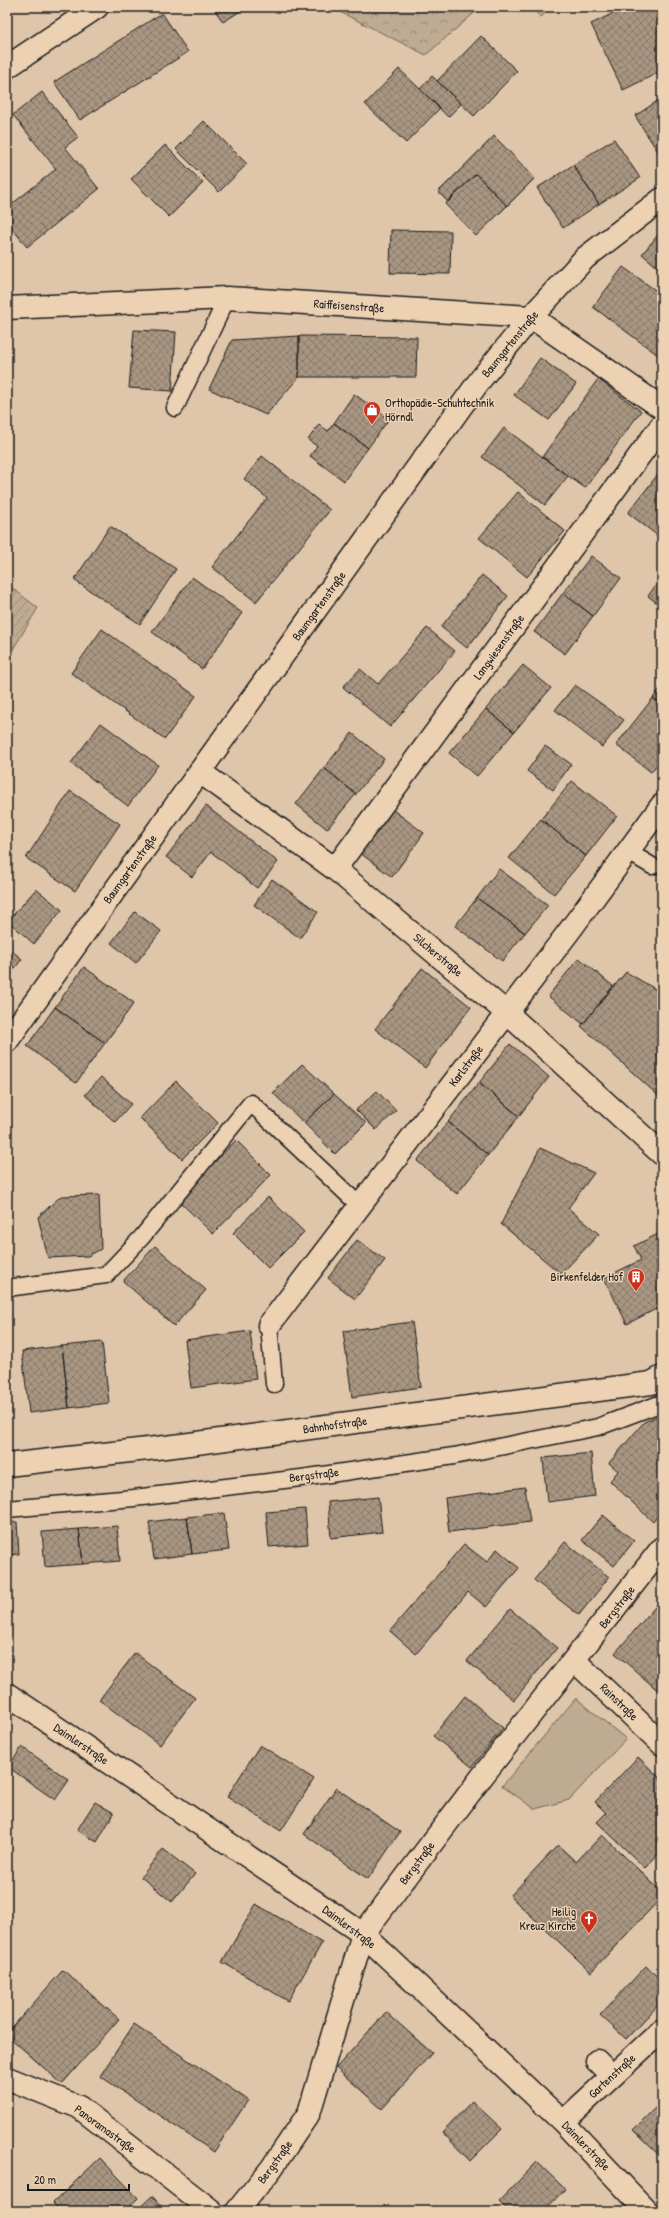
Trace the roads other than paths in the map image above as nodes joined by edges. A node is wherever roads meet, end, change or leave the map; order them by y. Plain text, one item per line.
1 (96, 7) edge
2 (7, 67) edge
3 (662, 199) edge
4 (227, 298) junction
5 (7, 308) edge
6 (531, 317) junction
7 (176, 408) dead end
8 (662, 408) edge
9 (662, 425) edge
10 (200, 772) junction
11 (662, 805) edge
12 (627, 851) junction
13 (652, 866) dead end
14 (336, 869) junction
15 (507, 1013) junction
16 (7, 1041) edge
17 (662, 1154) edge
18 (360, 1206) junction
19 (7, 1288) edge
20 (270, 1325) joint
21 (662, 1377) edge
22 (274, 1384) dead end
23 (662, 1404) edge
24 (7, 1465) edge
25 (7, 1508) edge
26 (662, 1548) edge
27 (575, 1660) junction
28 (7, 1694) edge
29 (662, 1744) edge
30 (363, 1934) junction
31 (662, 2030) edge
32 (597, 2061) dead end
33 (612, 2076) junction
34 (7, 2078) edge
35 (563, 2122) junction
36 (212, 2211) edge
37 (237, 2211) edge
38 (647, 2211) edge

1 - 2 street
3 - 6 street, Baumgartenstraße
4 - 5 street, Raiffeisenstraße
4 - 6 street, Raiffeisenstraße
4 - 7 lane
6 - 8 street
6 - 10 street, Baumgartenstraße
9 - 14 street, Langwiesenstraße
10 - 14 street, Silcherstraße
10 - 16 street, Baumgartenstraße
11 - 12 street, Karlstraße
12 - 13 lane
12 - 15 street, Karlstraße
14 - 15 street, Silcherstraße
15 - 17 street, Silcherstraße
15 - 18 street, Karlstraße
18 - 19 lane
18 - 20 street, Karlstraße
20 - 22 lane
21 - 24 street, Bahnhofstraße
23 - 25 lane, Bergstraße
26 - 27 street, Bergstraße
27 - 29 street, Rainstraße
27 - 30 street, Bergstraße
28 - 30 street, Daimlerstraße
30 - 35 street, Daimlerstraße
30 - 37 street, Bergstraße
31 - 33 street, Gartenstraße
32 - 33 street
33 - 35 street, Gartenstraße
34 - 36 street, Panoramastraße
35 - 38 street, Daimlerstraße

